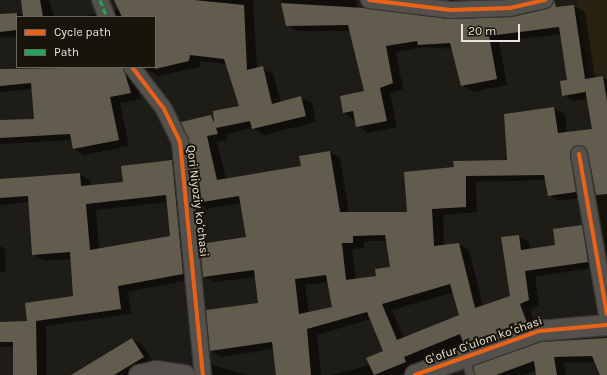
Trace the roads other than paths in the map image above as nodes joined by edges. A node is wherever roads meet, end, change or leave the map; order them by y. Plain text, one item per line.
1 (100, 0) edge
2 (369, 0) edge
3 (545, 0) edge
4 (107, 16) edge
5 (133, 68) edge
6 (579, 154) dead end
7 (607, 314) edge
8 (607, 325) edge
9 (467, 366) edge
10 (139, 375) edge
11 (185, 375) edge
12 (203, 375) edge
13 (415, 375) edge

1 - 4 street
2 - 3 street
5 - 12 street, Qori Niyoziy koʻchasi
6 - 7 street
8 - 9 street, Gʻofur Gʻulom koʻchasi
9 - 13 street, Gʻofur Gʻulom koʻchasi
10 - 11 street

